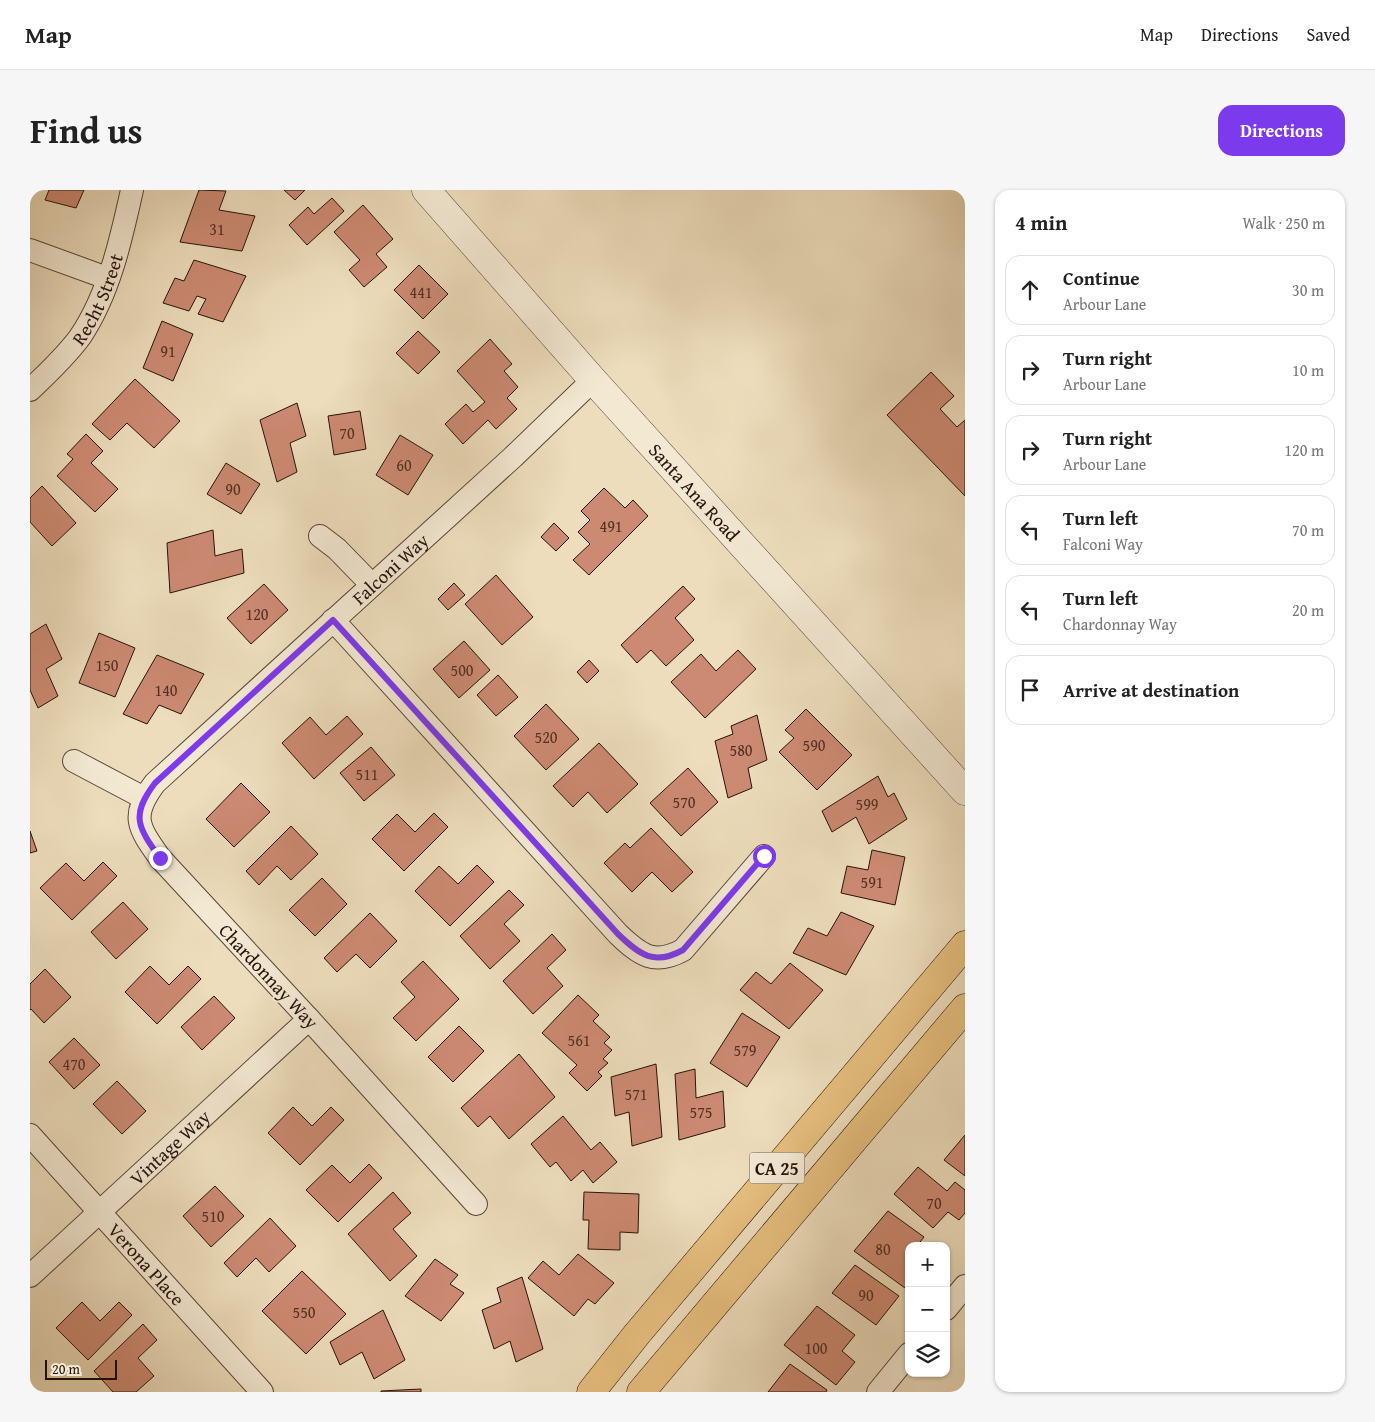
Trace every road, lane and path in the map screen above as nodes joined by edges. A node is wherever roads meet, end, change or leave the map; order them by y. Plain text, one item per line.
1 (132, 190) edge
2 (426, 190) edge
3 (30, 250) edge
4 (107, 278) junction
5 (593, 380) junction
6 (30, 390) edge
7 (320, 536) dead end
8 (372, 585) junction
9 (333, 620) junction
10 (74, 761) dead end
11 (965, 792) edge
12 (144, 798) junction
13 (764, 856) dead end
14 (965, 945) edge
15 (965, 1008) edge
16 (309, 1019) junction
17 (30, 1135) edge
18 (476, 1204) dead end
19 (99, 1212) junction
20 (30, 1276) edge
21 (965, 1286) edge
22 (950, 1303) edge
23 (905, 1359) edge
24 (262, 1392) edge
25 (591, 1392) edge
26 (641, 1392) edge
27 (878, 1392) edge

1 - 4 street, Recht Street
2 - 5 street, Santa Ana Road
3 - 4 street
4 - 6 street, Recht Street
5 - 8 street, Falconi Way
5 - 11 street, Santa Ana Road
7 - 8 street
8 - 9 street, Falconi Way
9 - 12 street, Falconi Way
9 - 13 street
10 - 12 street
12 - 16 street, Chardonnay Way
14 - 25 main road, CA 25
15 - 26 main road, CA 25
16 - 18 street, Chardonnay Way
16 - 19 street, Vintage Way
17 - 19 street, Verona Place
19 - 20 street, Vintage Way
19 - 24 street, Verona Place
21 - 22 street
23 - 27 street

